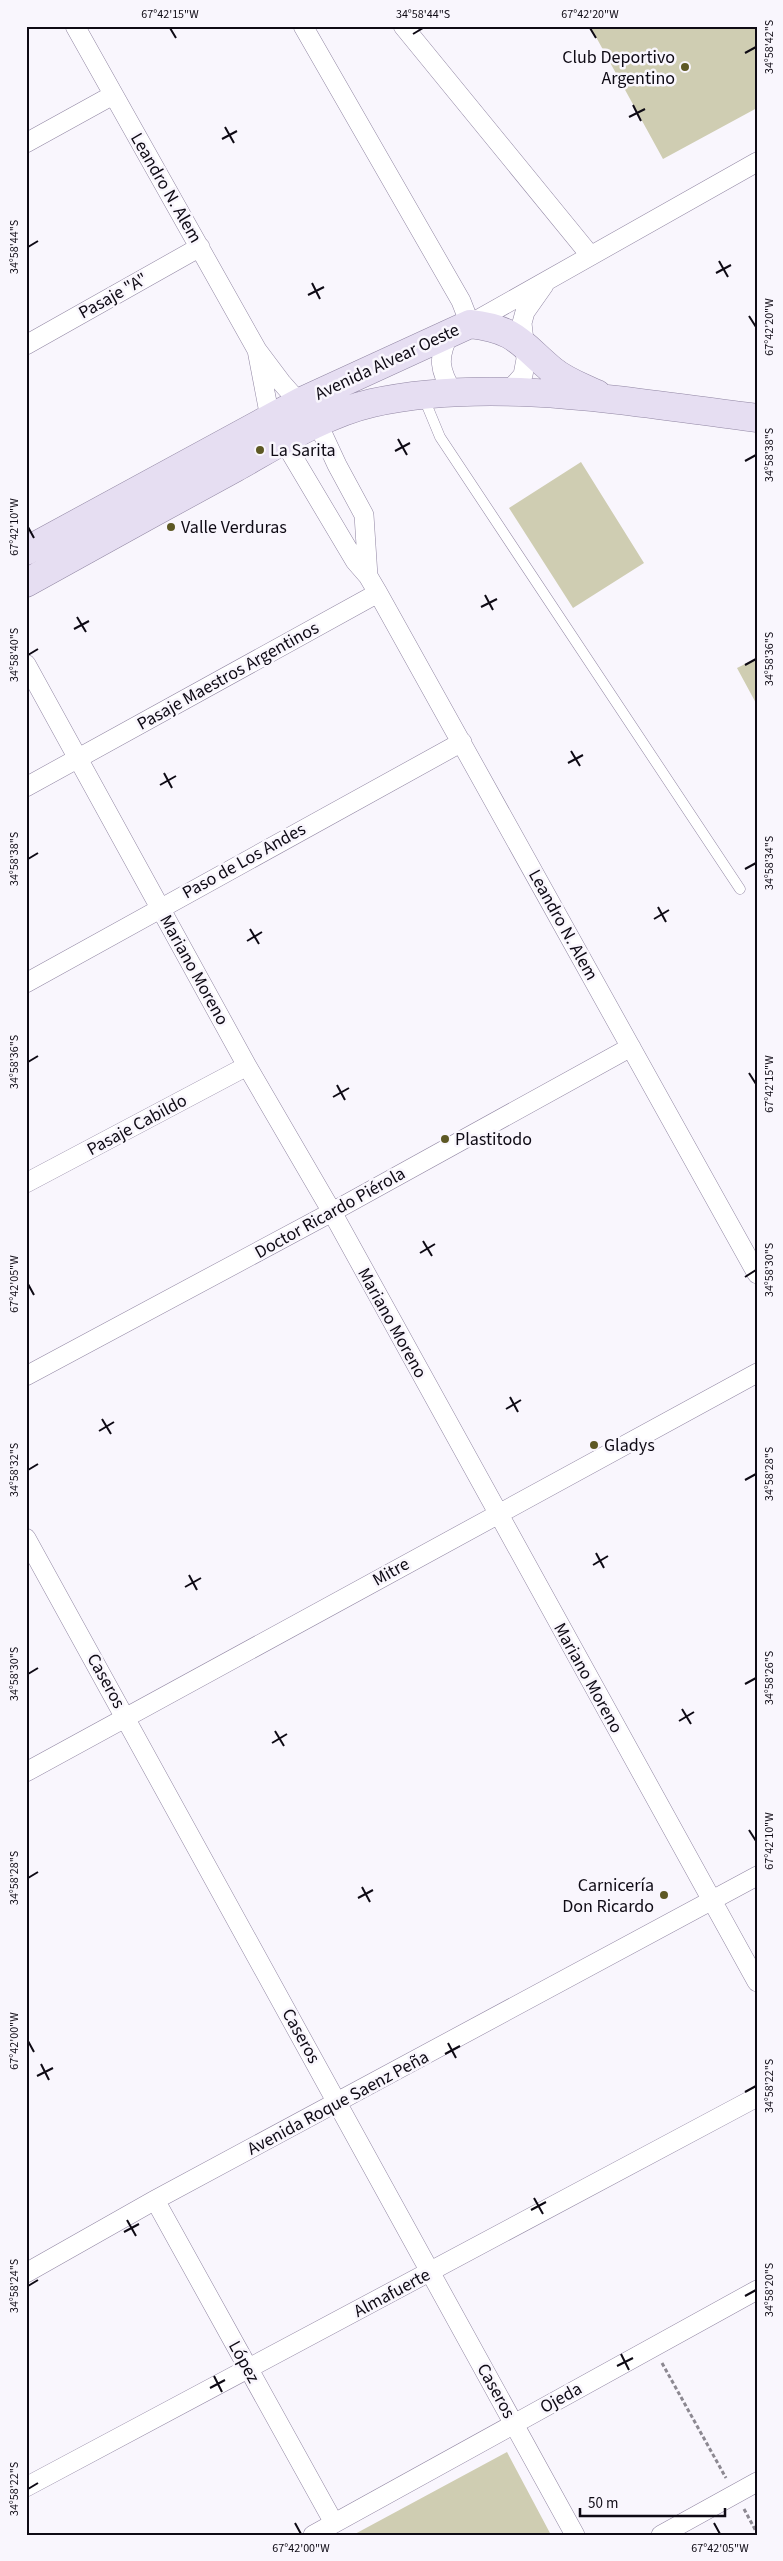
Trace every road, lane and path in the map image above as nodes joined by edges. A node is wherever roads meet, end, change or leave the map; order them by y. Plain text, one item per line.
1 (75, 26) edge
2 (303, 26) edge
3 (402, 26) edge
4 (113, 95) junction
5 (26, 144) edge
6 (757, 162) edge
7 (200, 247) junction
8 (590, 255) junction
9 (554, 275) junction
10 (460, 328) junction
11 (523, 341) junction
12 (26, 345) edge
13 (257, 350) junction
14 (508, 392) junction
15 (454, 394) junction
16 (422, 395) junction
17 (612, 401) junction
18 (300, 402) junction
19 (270, 418) junction
20 (757, 418) edge
21 (318, 424) junction
22 (283, 442) junction
23 (26, 551) edge
24 (368, 576) junction
25 (26, 582) edge
26 (378, 594) junction
27 (26, 664) edge
28 (462, 742) junction
29 (78, 759) junction
30 (26, 787) edge
31 (740, 889) dead end
32 (159, 908) junction
33 (26, 982) edge
34 (632, 1047) junction
35 (247, 1066) junction
36 (26, 1183) edge
37 (332, 1212) junction
38 (757, 1274) edge
39 (757, 1373) edge
40 (26, 1376) edge
41 (497, 1513) junction
42 (26, 1538) edge
43 (127, 1718) junction
44 (26, 1772) edge
45 (757, 1876) edge
46 (712, 1902) junction
47 (757, 1982) edge
48 (757, 2097) edge
49 (338, 2104) junction
50 (155, 2200) junction
51 (28, 2267) edge
52 (430, 2272) junction
53 (757, 2290) edge
54 (653, 2347) junction
55 (249, 2370) junction
56 (514, 2424) junction
57 (757, 2482) edge
58 (26, 2487) edge
59 (735, 2494) junction
60 (334, 2523) junction
61 (757, 2533) edge
62 (312, 2535) edge
63 (575, 2535) edge
64 (660, 2535) edge

1 - 4 street, Leandro N. Alem
2 - 10 street
3 - 8 street
4 - 5 street
4 - 7 street, Leandro N. Alem
6 - 8 street
7 - 12 street, Pasaje "A"
7 - 13 street, Leandro N. Alem
8 - 9 street
9 - 10 street
9 - 11 street
10 - 11 main road, Avenida Alvear Oeste
10 - 15 street
10 - 18 main road, Avenida Alvear Oeste
11 - 14 street
11 - 17 main road, Avenida Alvear Oeste
13 - 18 street, Leandro N. Alem
13 - 19 street, Leandro N. Alem
14 - 15 main road, Avenida Alvear Oeste
14 - 17 main road, Avenida Alvear Oeste
15 - 16 main road, Avenida Alvear Oeste
16 - 21 main road, Avenida Alvear Oeste
16 - 31 lane
17 - 20 main road
18 - 19 main road, Avenida Alvear Oeste
18 - 21 street, Leandro N. Alem
19 - 22 street, Leandro N. Alem
19 - 23 main road, Avenida Alvear Oeste
21 - 22 main road, Avenida Alvear Oeste
21 - 24 street, Leandro N. Alem
22 - 24 street, Leandro N. Alem
22 - 25 main road, Avenida Alvear Oeste
24 - 26 street, Leandro N. Alem
26 - 28 street, Leandro N. Alem
26 - 29 street, Pasaje Maestros Argentinos
27 - 29 street, Mariano Moreno
28 - 32 street, Paso de Los Andes
28 - 34 street, Leandro N. Alem
29 - 30 street, Pasaje Maestros Argentinos
29 - 32 street, Mariano Moreno
32 - 33 street, Paso de Los Andes
32 - 35 street, Mariano Moreno
34 - 37 street, Doctor Ricardo Piérola
34 - 38 street, Leandro N. Alem
35 - 36 street, Pasaje Cabildo
35 - 37 street, Mariano Moreno
37 - 40 street, Doctor Ricardo Piérola
37 - 41 street, Mariano Moreno
39 - 41 street, Mitre
41 - 43 street, Mitre
41 - 46 street, Mariano Moreno
42 - 43 street, Caseros
43 - 44 street, Mitre
43 - 49 street, Caseros
45 - 46 street, Avenida Roque Saenz Peña
46 - 47 street, Mariano Moreno
46 - 49 street, Avenida Roque Saenz Peña
48 - 52 street, Almafuerte
49 - 50 street, Avenida Roque Saenz Peña
49 - 52 street, Caseros
50 - 51 street, Avenida Roque Saenz Peña
50 - 55 street, López
52 - 55 street, Almafuerte
52 - 56 street, Caseros
53 - 54 street, Ojeda
54 - 56 street, Ojeda
54 - 59 path
55 - 58 street, Almafuerte
55 - 60 street, López
56 - 60 street, Ojeda
56 - 63 street, Caseros
57 - 59 street
59 - 61 path
59 - 64 street
60 - 62 street, Ojeda

